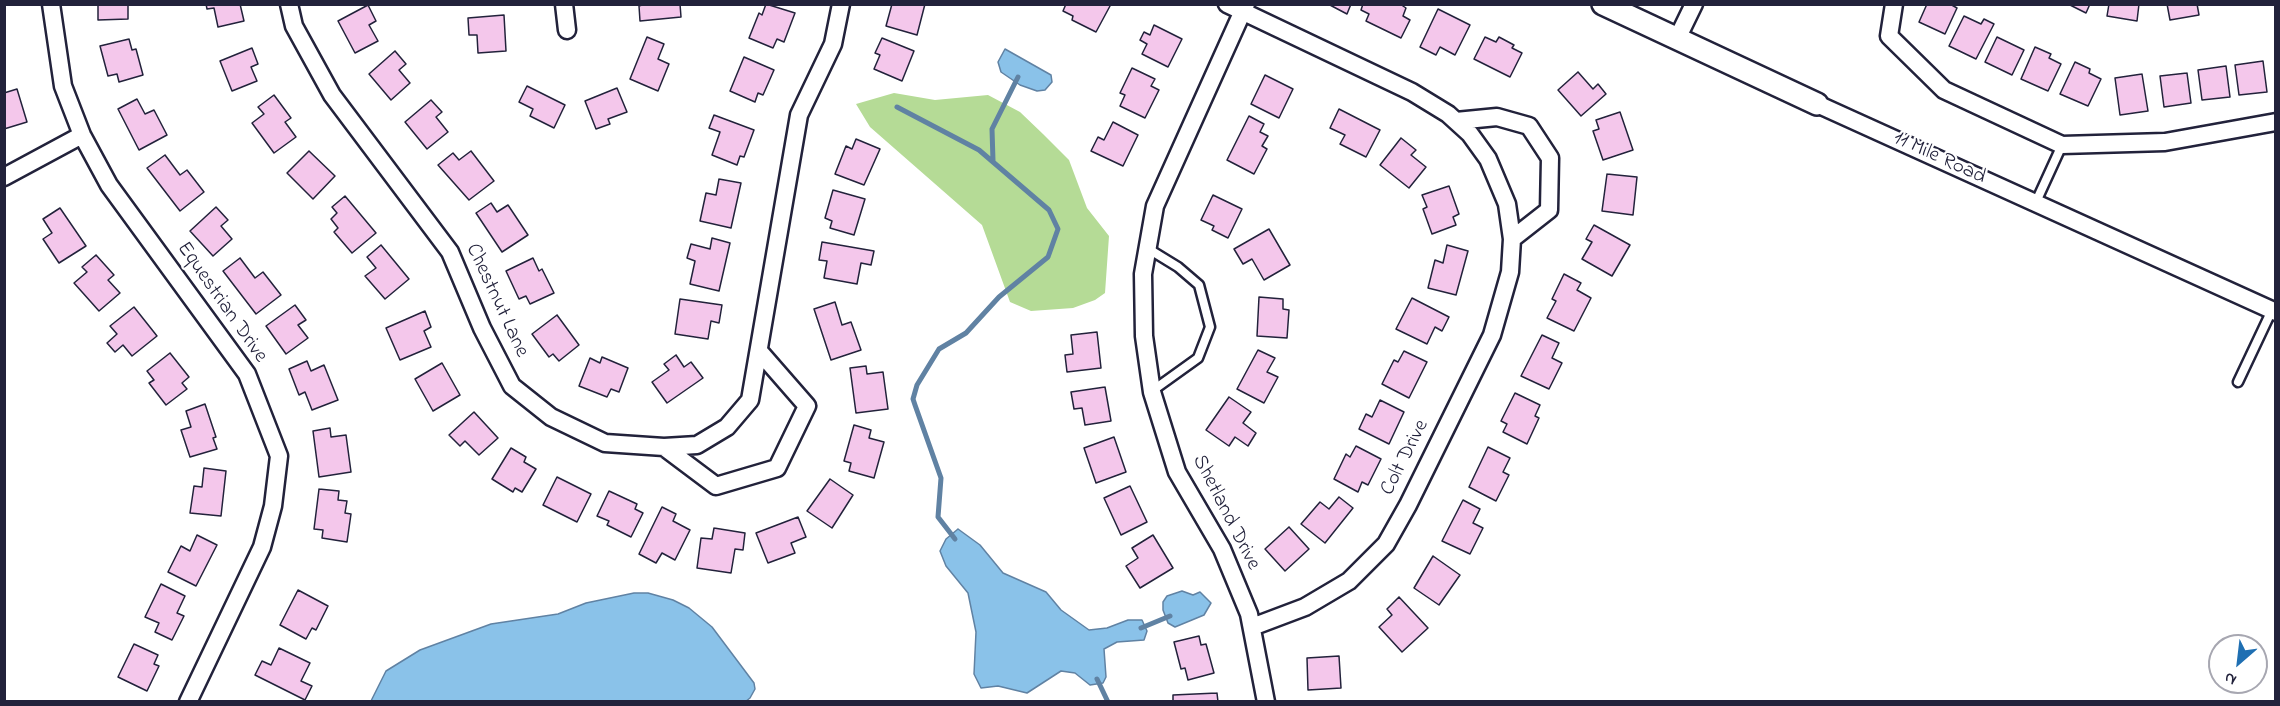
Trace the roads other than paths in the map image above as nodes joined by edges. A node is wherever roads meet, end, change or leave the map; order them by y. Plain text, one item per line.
1 (51, 4) edge
2 (290, 4) edge
3 (564, 4) edge
4 (841, 4) edge
5 (1227, 4) edge
6 (1603, 4) edge
7 (1694, 4) edge
8 (1894, 4) edge
9 (1244, 8) edge
10 (567, 30) dead end
11 (1677, 39) junction
12 (1817, 104) joint
13 (1456, 121) junction
14 (2276, 122) edge
15 (82, 135) junction
16 (2062, 146) junction
17 (4, 177) edge
18 (2035, 204) junction
19 (1512, 239) junction
20 (1147, 248) junction
21 (2273, 311) edge
22 (759, 351) junction
23 (2238, 382) dead end
24 (1152, 392) junction
25 (664, 447) junction
26 (1252, 627) junction
27 (188, 702) edge
28 (1266, 702) edge

1 - 15 street, Equestrian Drive
2 - 25 street, Chestnut Lane
3 - 10 street
4 - 22 street, Chestnut Lane
5 - 9 street, Colt Drive
6 - 11 street, 11 Mile Road
7 - 11 street
8 - 16 street
9 - 13 street, Colt Drive
9 - 20 street, Shetland Drive
11 - 12 street, 11 Mile Road
12 - 18 street, 11 Mile Road
13 - 19 street, Colt Drive
13 - 19 street
14 - 16 street
15 - 17 street
15 - 27 street, Equestrian Drive
16 - 18 lane
18 - 21 street, 11 Mile Road
19 - 26 street, Colt Drive
20 - 24 street, Shetland Drive
20 - 24 lane
21 - 23 lane
22 - 25 street, Chestnut Lane
22 - 25 street
24 - 26 street, Shetland Drive
26 - 28 street, Shetland Drive

